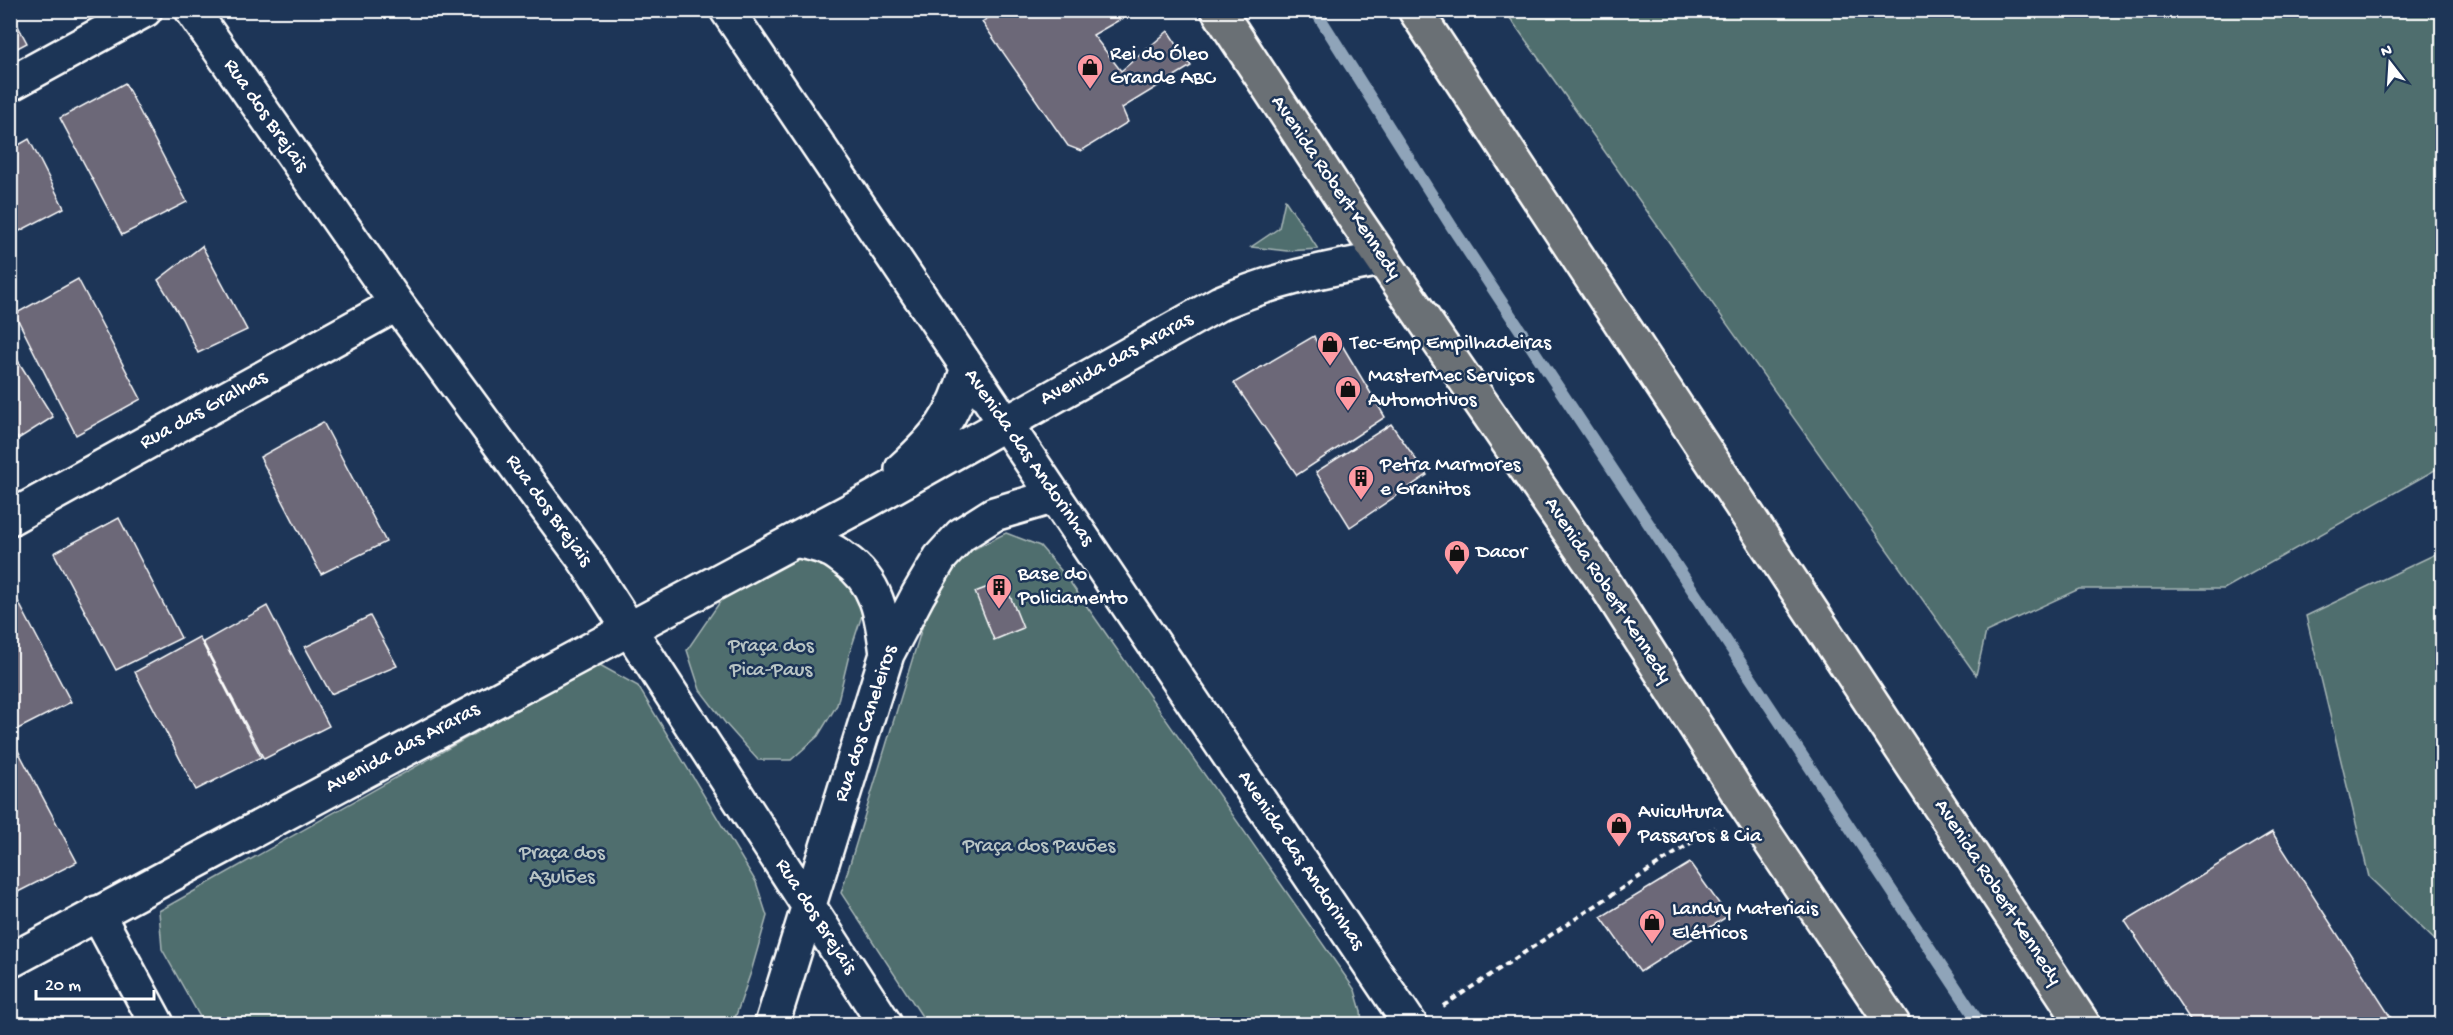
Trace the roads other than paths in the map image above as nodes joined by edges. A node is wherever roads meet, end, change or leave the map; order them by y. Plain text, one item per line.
1 (145, 10) edge
2 (192, 10) edge
3 (727, 10) edge
4 (1218, 10) edge
5 (1415, 10) edge
6 (10, 84) edge
7 (1381, 259) junction
8 (397, 304) junction
9 (967, 370) junction
10 (1004, 424) junction
11 (1055, 496) junction
12 (868, 501) junction
13 (10, 518) edge
14 (796, 540) junction
15 (629, 628) junction
16 (887, 654) junction
17 (808, 906) junction
18 (97, 913) junction
19 (10, 961) edge
20 (1422, 1018) edge
21 (157, 1024) edge
22 (772, 1024) edge
23 (885, 1024) edge
24 (1893, 1024) edge
25 (2083, 1024) edge

1 - 6 street
2 - 8 street, Rua dos Brejais
3 - 9 street, Avenida das Andorinhas
4 - 7 main road, Avenida Robert Kennedy
5 - 25 main road, Avenida Robert Kennedy
7 - 10 street, Avenida das Araras
7 - 24 main road, Avenida Robert Kennedy
8 - 13 street, Rua das Gralhas
8 - 15 street, Rua dos Brejais
9 - 10 street, Avenida das Andorinhas
9 - 12 street, Avenida das Araras
10 - 11 street, Avenida das Andorinhas
10 - 12 street, Avenida das Araras
11 - 16 street, Rua dos Caneleiros
11 - 20 street, Avenida das Andorinhas
12 - 14 street, Avenida das Araras
14 - 15 street, Avenida das Araras
14 - 16 street
15 - 17 street, Rua dos Brejais
15 - 18 street, Avenida das Araras
16 - 17 street, Rua dos Caneleiros
17 - 22 street, Rua dos Caneleiros
17 - 23 street, Rua dos Brejais
18 - 19 street, Avenida das Araras
18 - 21 street

